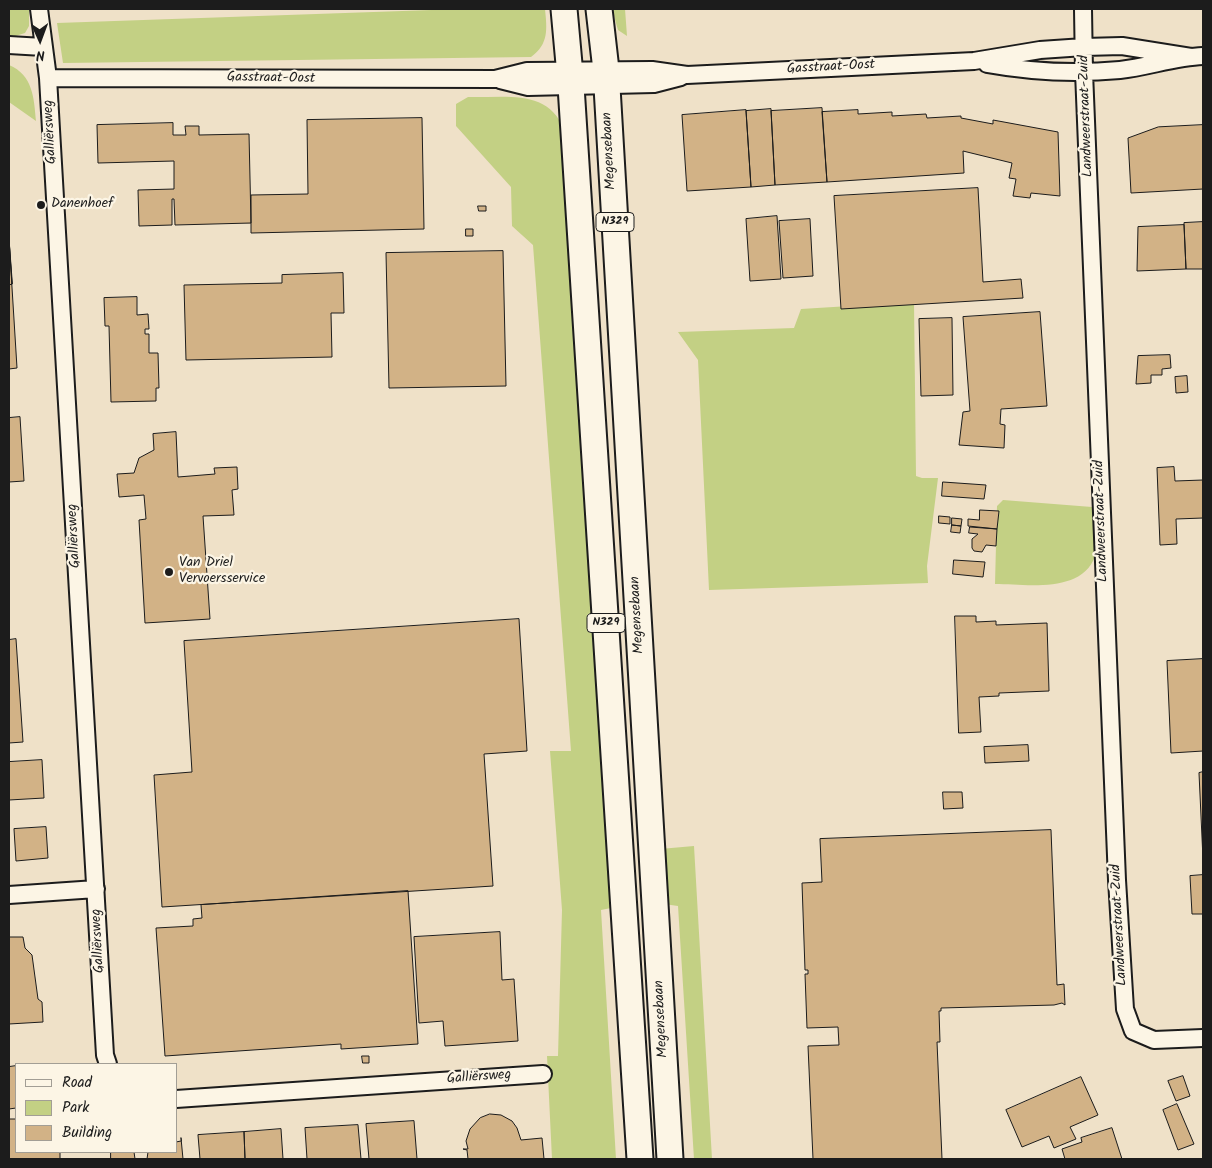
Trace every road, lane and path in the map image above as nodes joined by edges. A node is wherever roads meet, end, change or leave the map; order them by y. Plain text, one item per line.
1 (38, 9) edge
2 (564, 9) edge
3 (599, 9) edge
4 (1083, 9) edge
5 (9, 45) edge
6 (43, 47) junction
7 (1084, 47) junction
8 (1197, 57) edge
9 (974, 62) junction
10 (1084, 72) junction
11 (48, 78) junction
12 (570, 78) junction
13 (606, 78) junction
14 (96, 889) junction
15 (9, 895) edge
16 (1203, 1038) edge
17 (108, 1063) edge
18 (543, 1074) dead end
19 (178, 1099) edge
20 (640, 1159) edge
21 (670, 1159) edge

1 - 6 street, Galliërsweg
2 - 12 main road, N329
3 - 13 main road, N329
4 - 7 street, Landweerstraat-Zuid
5 - 6 street
6 - 11 street, Galliërsweg
7 - 8 street, Gasstraat-Oost
7 - 9 street, Gasstraat-Oost
7 - 10 street, Landweerstraat-Zuid
8 - 10 street, Gasstraat-Oost
9 - 10 street, Gasstraat-Oost
9 - 13 street, Gasstraat-Oost
10 - 16 street, Landweerstraat-Zuid
11 - 12 street, Gasstraat-Oost
11 - 14 street, Galliërsweg
12 - 13 street, Gasstraat-Oost
12 - 20 main road, N329
13 - 21 main road, Megensebaan / N329
14 - 15 street
14 - 17 street, Galliërsweg
18 - 19 street, Galliërsweg

